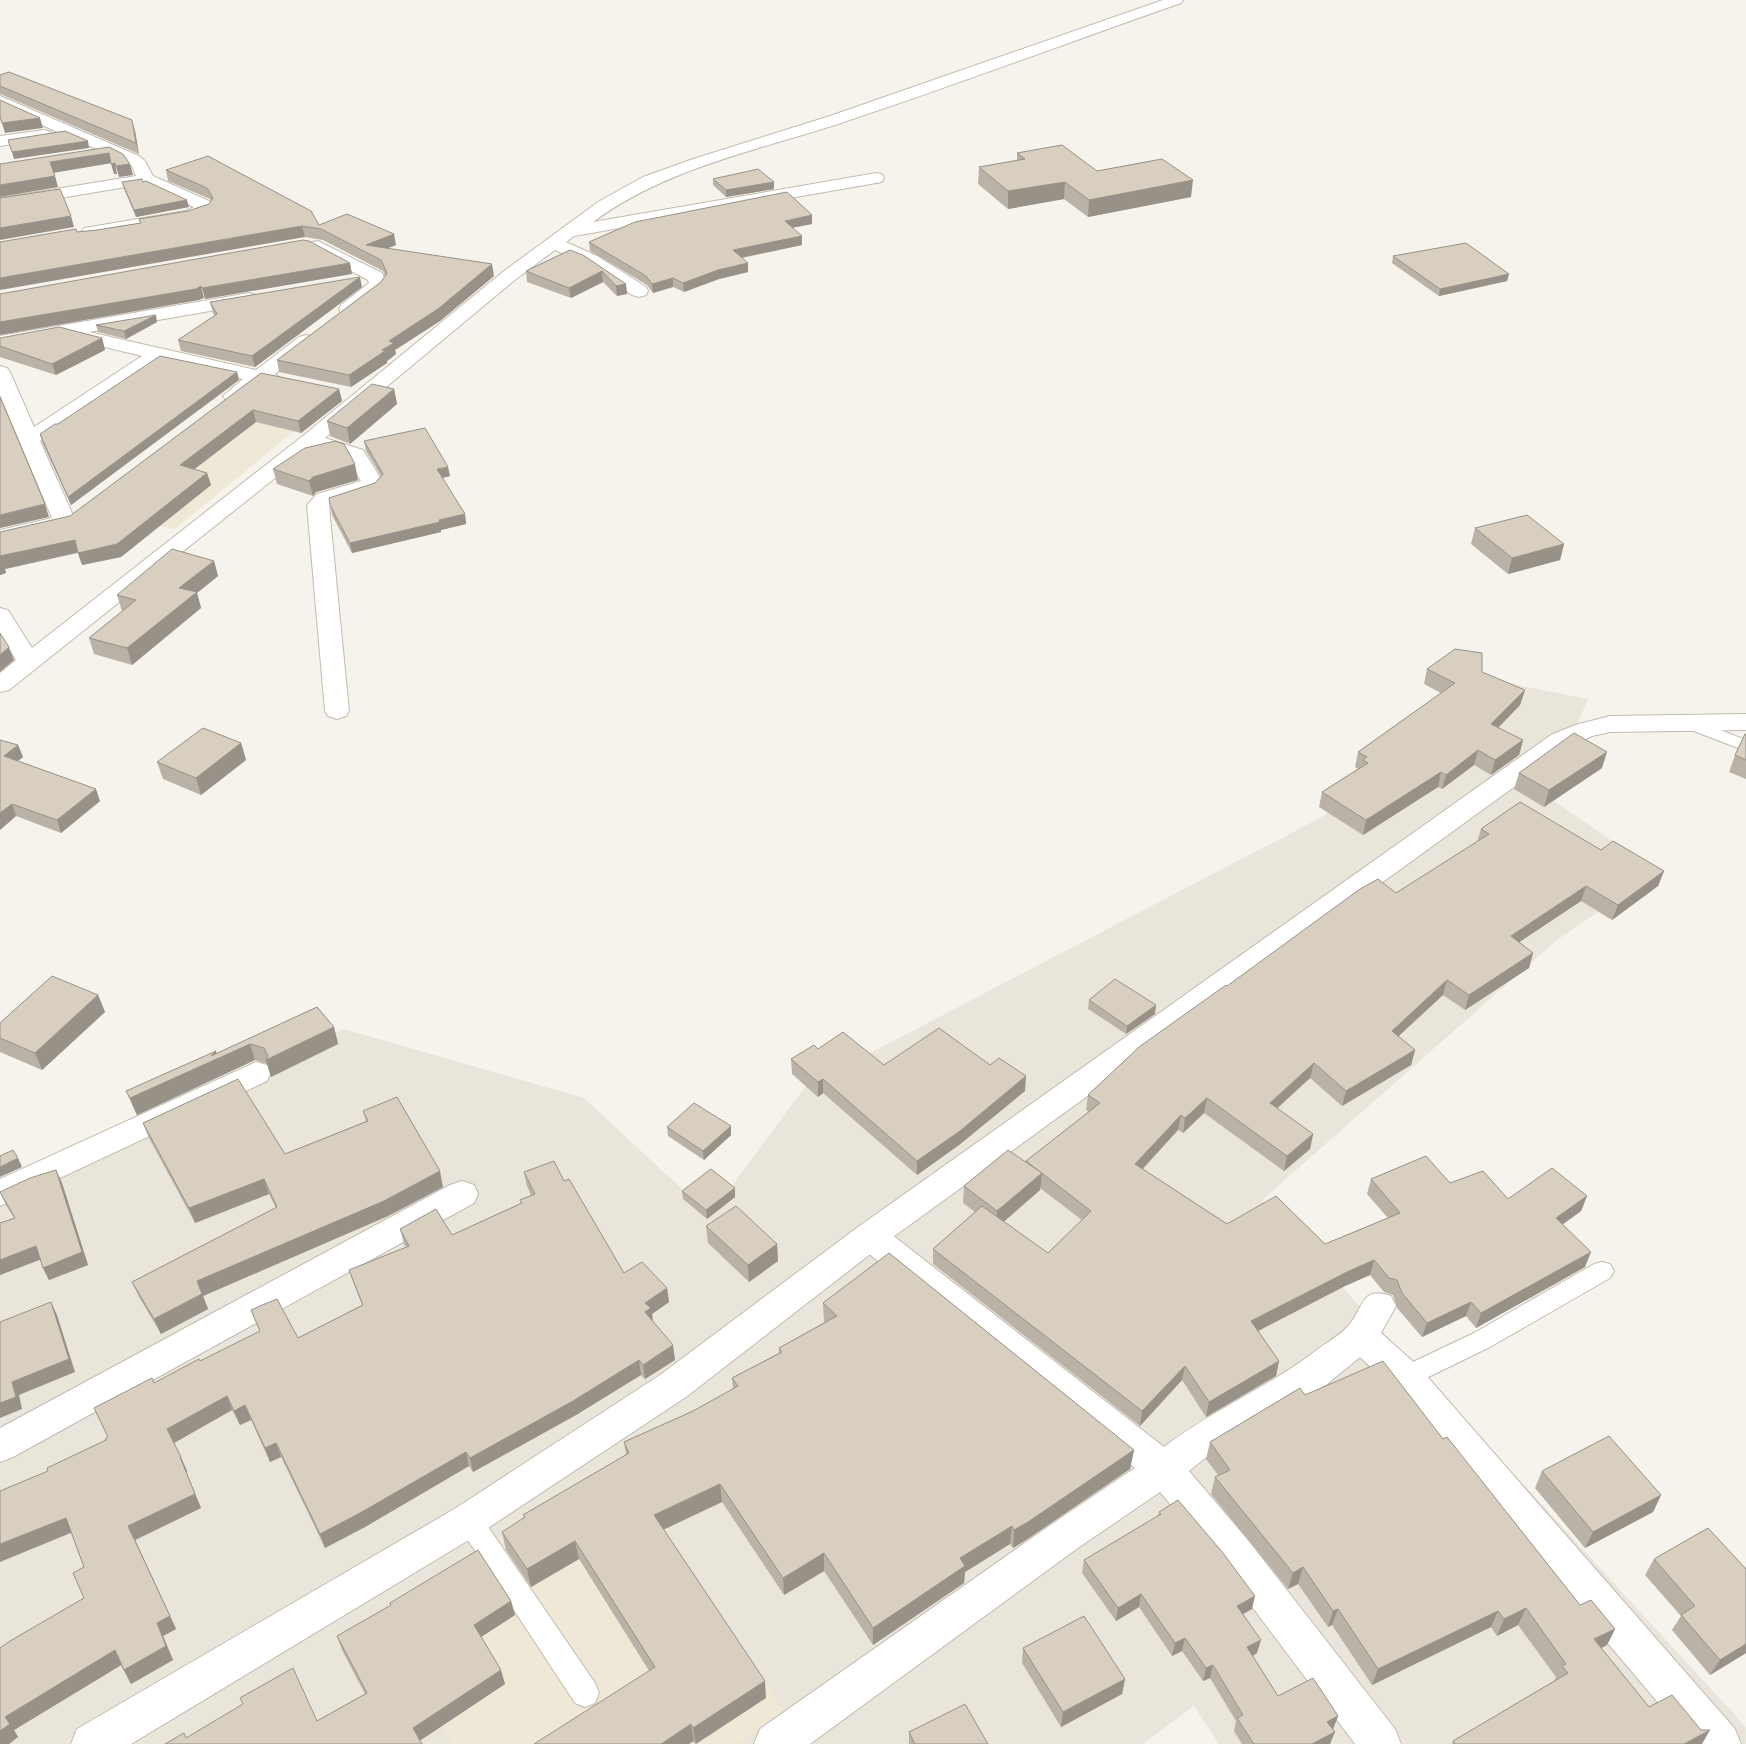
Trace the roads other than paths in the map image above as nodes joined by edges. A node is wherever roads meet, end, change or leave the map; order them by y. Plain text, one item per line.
1 (1176, 0) edge
2 (0, 100) edge
3 (27, 112) junction
4 (0, 117) edge
5 (68, 131) junction
6 (0, 142) edge
7 (113, 151) junction
8 (85, 155) edge
9 (876, 178) dead end
10 (146, 179) junction
11 (0, 203) edge
12 (76, 234) edge
13 (561, 237) junction
14 (298, 244) edge
15 (376, 277) junction
16 (347, 282) edge
17 (639, 291) dead end
18 (271, 295) edge
19 (60, 332) junction
20 (0, 342) edge
21 (157, 355) junction
22 (0, 372) edge
23 (259, 376) junction
24 (286, 382) edge
25 (220, 405) edge
26 (29, 439) junction
27 (311, 439) junction
28 (0, 537) edge
29 (0, 615) edge
30 (29, 662) junction
31 (0, 685) edge
32 (338, 711) dead end
33 (1746, 722) edge
34 (1689, 723) junction
35 (1746, 746) edge
36 (256, 1072) dead end
37 (0, 1193) edge
38 (462, 1194) dead end
39 (870, 1236) junction
40 (1602, 1271) dead end
41 (1404, 1377) junction
42 (0, 1446) edge
43 (1164, 1469) junction
44 (469, 1520) junction
45 (585, 1693) dead end
46 (92, 1744) edge
47 (775, 1744) edge
48 (1380, 1744) edge
49 (1720, 1744) edge

1 - 13 street
2 - 3 street
3 - 4 street
3 - 5 street
5 - 6 street
5 - 7 street
7 - 8 street
7 - 10 street
9 - 13 street
10 - 11 street
10 - 12 street
13 - 17 street
13 - 27 street
14 - 15 street
15 - 16 street
15 - 23 street
18 - 19 street
19 - 20 street
19 - 21 street
21 - 23 street
21 - 26 street
22 - 26 street
23 - 24 street
23 - 25 street
26 - 28 street
27 - 30 street
27 - 32 street
29 - 30 street
30 - 31 street
33 - 34 street
34 - 35 lane
34 - 39 street
36 - 37 street
38 - 42 street
39 - 43 street
39 - 44 street
40 - 41 lane
41 - 43 street
41 - 49 street
43 - 47 street
43 - 48 street
44 - 45 lane
44 - 46 street

